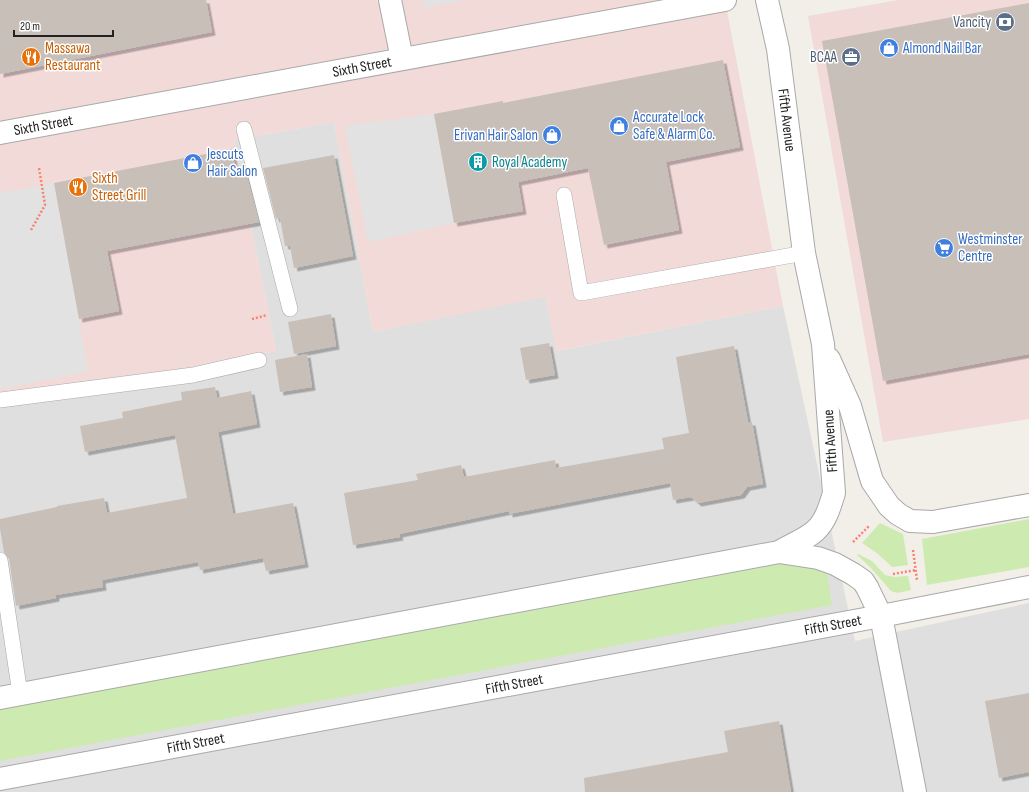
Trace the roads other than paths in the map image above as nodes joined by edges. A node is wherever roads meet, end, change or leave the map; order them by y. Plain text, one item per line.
1 (390, 0) edge
2 (725, 0) edge
3 (767, 0) edge
4 (402, 59) junction
5 (244, 129) dead end
6 (0, 133) edge
7 (564, 195) dead end
8 (804, 253) junction
9 (290, 309) dead end
10 (823, 344) junction
11 (259, 360) dead end
12 (0, 400) edge
13 (1029, 505) edge
14 (779, 552) junction
15 (0, 560) edge
16 (1029, 587) edge
17 (881, 616) junction
18 (10, 696) edge
19 (0, 779) edge
20 (915, 792) edge

1 - 4 street
2 - 4 street, Sixth Street
3 - 8 street, Fifth Avenue
4 - 6 street, Sixth Street
5 - 9 lane
7 - 8 lane
8 - 10 street, Fifth Avenue
10 - 13 street
10 - 14 street, Fifth Avenue
11 - 12 lane
14 - 17 street
14 - 18 street
15 - 18 lane
16 - 17 street, Fifth Street
17 - 19 street, Fifth Street
17 - 20 street

